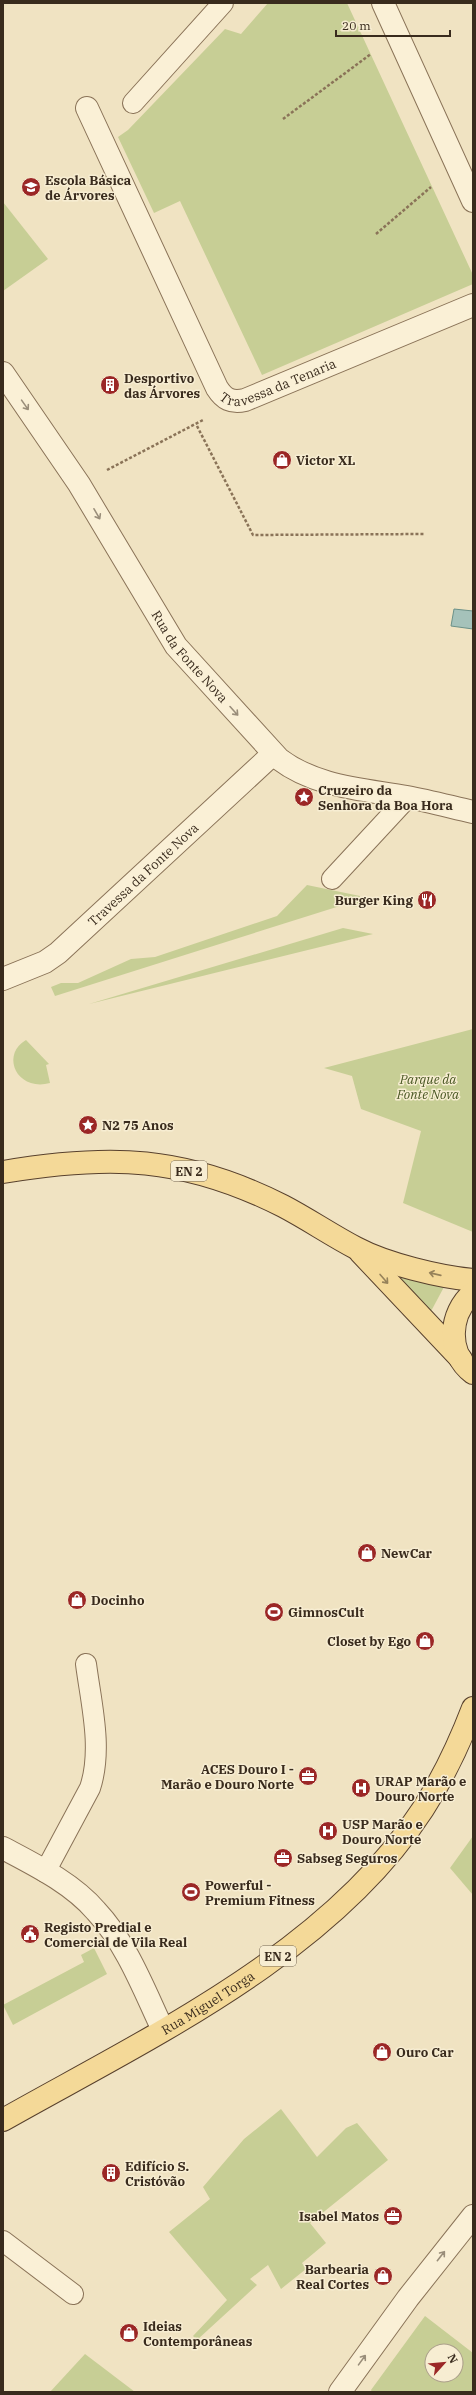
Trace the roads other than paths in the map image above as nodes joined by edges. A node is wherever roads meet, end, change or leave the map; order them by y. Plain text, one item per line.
1 (223, 3) edge
2 (383, 3) edge
3 (133, 103) dead end
4 (87, 108) dead end
5 (473, 201) edge
6 (473, 305) edge
7 (3, 373) edge
8 (273, 754) junction
9 (408, 798) junction
10 (473, 812) edge
11 (332, 878) dead end
12 (3, 979) edge
13 (3, 1172) edge
14 (358, 1249) junction
15 (473, 1280) edge
16 (473, 1293) edge
17 (469, 1372) edge
18 (86, 1664) dead end
19 (473, 1708) edge
20 (3, 1848) edge
21 (45, 1872) junction
22 (163, 2030) junction
23 (3, 2120) edge
24 (473, 2216) edge
25 (3, 2241) edge
26 (73, 2294) dead end
27 (340, 2392) edge

1 - 3 lane
2 - 5 street
4 - 6 street, Travessa da Tenaria
7 -> 8 street, Rua da Fonte Nova
8 - 9 street, Rua da Fonte Nova
8 - 12 street, Travessa da Fonte Nova
9 - 10 street, Rua da Fonte Nova
9 - 11 lane
13 - 14 main road, EN 2
15 -> 14 main road, EN 2
14 -> 17 main road, EN 2
16 - 17 main road, EN 2
18 - 21 lane
19 - 22 main road, Rua Miguel Torga / EN 2
20 - 21 street
21 - 22 street
22 - 23 main road, Rua Miguel Torga / EN 2
27 -> 24 street
25 - 26 lane

